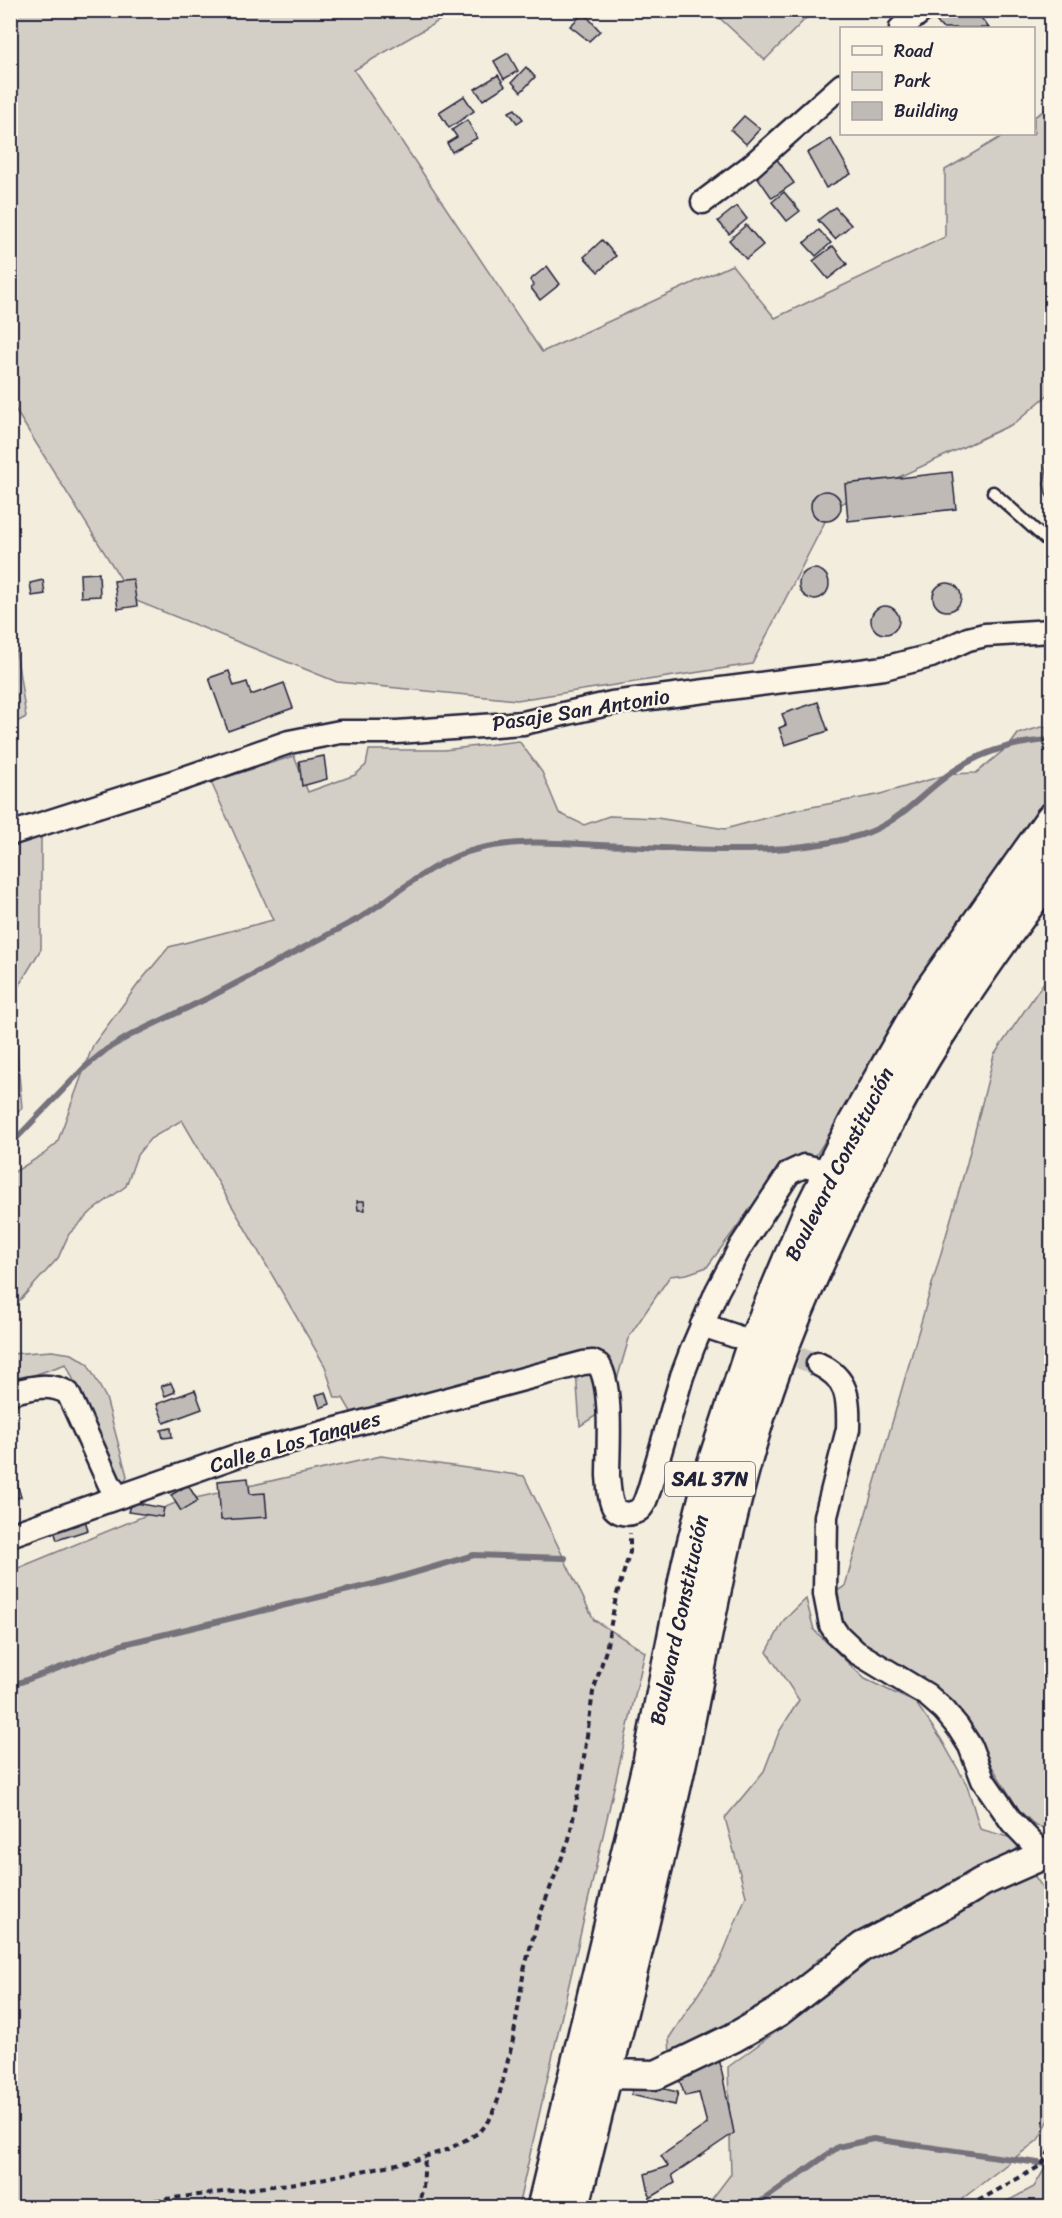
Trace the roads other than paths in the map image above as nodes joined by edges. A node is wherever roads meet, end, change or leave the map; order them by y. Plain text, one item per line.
1 (923, 10) edge
2 (902, 27) edge
3 (840, 87) edge
4 (703, 202) dead end
5 (993, 492) dead end
6 (1052, 545) edge
7 (1052, 631) edge
8 (1052, 820) edge
9 (10, 834) edge
10 (1052, 871) edge
11 (830, 1172) junction
12 (702, 1325) junction
13 (735, 1336) dead end
14 (818, 1364) tunnel mouth
15 (10, 1394) edge
16 (118, 1497) junction
17 (10, 1535) edge
18 (1047, 1852) edge
19 (606, 2074) junction
20 (544, 2208) edge
21 (572, 2208) edge

1 - 2 street
3 - 4 street
5 - 6 lane
7 - 9 street, Pasaje San Antonio
8 - 11 highway, Boulevard Constitución / SAL 37N
10 - 19 highway, Boulevard Constitución / SAL 37N
11 - 12 street
11 - 20 highway, Boulevard Constitución / SAL 37N
12 - 13 street
12 - 16 street, Calle a Los Tanques
14 - 18 street
15 - 16 street
16 - 17 street, Calle a Los Tanques
18 - 19 street
19 - 21 highway, Boulevard Constitución / SAL 37N

